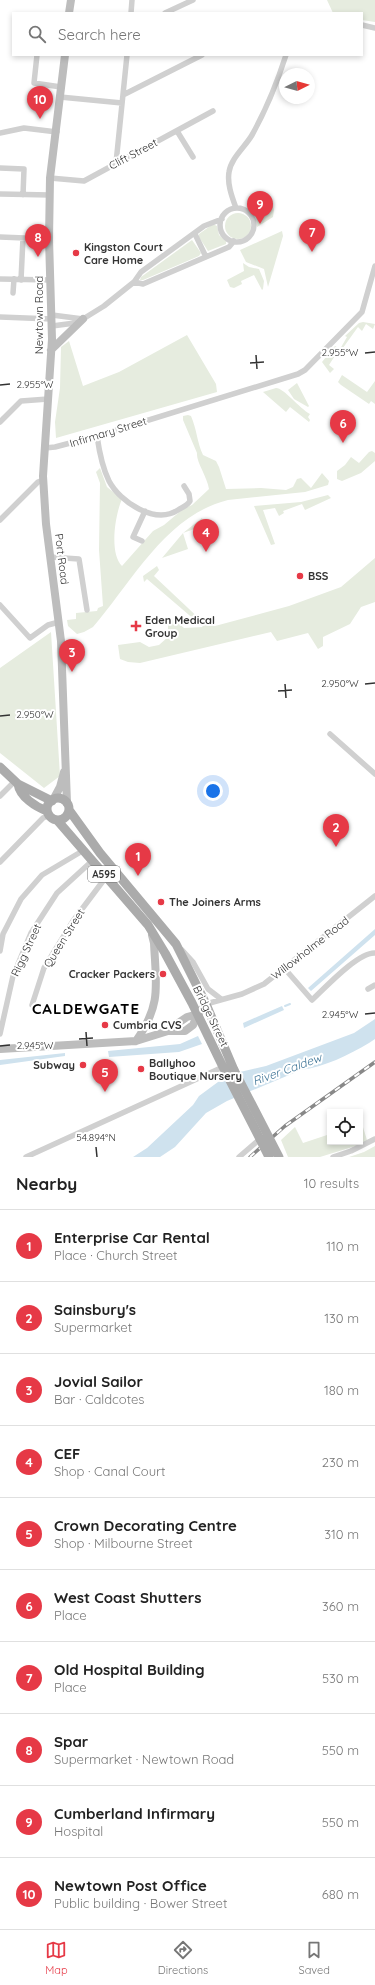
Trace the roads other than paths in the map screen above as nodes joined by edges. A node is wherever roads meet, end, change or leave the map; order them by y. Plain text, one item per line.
1 (71, 0) edge
2 (132, 0) edge
3 (193, 0) edge
4 (69, 12) edge
5 (131, 12) edge
6 (167, 12) edge
7 (363, 25) edge
8 (375, 28) edge
9 (37, 56) edge
10 (65, 56) edge
11 (127, 56) edge
12 (200, 56) edge
13 (286, 56) edge
14 (61, 87) junction
15 (123, 95) junction
16 (60, 97) junction
17 (122, 103) junction
18 (213, 111) dead end
19 (177, 131) junction
20 (57, 132) junction
21 (0, 133) edge
22 (193, 157) dead end
23 (116, 163) junction
24 (0, 168) edge
25 (50, 178) junction
26 (0, 194) edge
27 (23, 195) junction
28 (50, 195) junction
29 (236, 208) junction
30 (222, 219) junction
31 (194, 234) junction
32 (0, 237) edge
33 (23, 238) junction
34 (49, 239) junction
35 (234, 241) junction
36 (206, 257) junction
37 (375, 266) edge
38 (0, 279) edge
39 (14, 279) junction
40 (21, 280) junction
41 (51, 280) junction
42 (134, 282) junction
43 (13, 293) dead end
44 (0, 317) edge
45 (83, 319) junction
46 (52, 320) junction
47 (51, 350) junction
48 (48, 399) junction
49 (0, 422) edge
50 (97, 436) junction
51 (45, 448) junction
52 (44, 480) junction
53 (184, 486) dead end
54 (145, 511) junction
55 (0, 520) edge
56 (142, 541) dead end
57 (50, 558) junction
58 (0, 605) edge
59 (87, 610) dead end
60 (59, 622) junction
61 (330, 734) dead end
62 (0, 767) edge
63 (65, 768) junction
64 (375, 774) edge
65 (17, 783) junction
66 (0, 796) edge
67 (52, 800) junction
68 (68, 807) junction
69 (48, 813) junction
70 (57, 820) junction
71 (84, 850) junction
72 (92, 861) junction
73 (0, 862) edge
74 (106, 877) junction
75 (375, 896) edge
76 (150, 930) junction
77 (176, 944) junction
78 (0, 951) edge
79 (375, 953) edge
80 (285, 969) junction
81 (375, 985) edge
82 (368, 989) dead end
83 (220, 999) junction
84 (206, 1004) junction
85 (32, 1005) dead end
86 (198, 1014) junction
87 (0, 1034) edge
88 (136, 1041) junction
89 (0, 1049) edge
90 (228, 1071) junction
91 (260, 1139) junction
92 (375, 1139) edge
93 (26, 1157) edge
94 (240, 1157) edge
95 (269, 1157) edge
96 (279, 1157) edge
97 (333, 1157) edge

1 - 4 main road
2 - 5 street
3 - 6 street
7 - 8 street
9 - 14 street
10 - 14 main road, Newtown Road
11 - 15 street
12 - 15 street
13 - 29 street
14 - 16 main road, Newtown Road
15 - 17 street
16 - 17 street
16 - 20 main road, Newtown Road
17 - 23 street
18 - 19 street, Clift Street
19 - 22 street
19 - 23 street, Clift Street
20 - 21 street
20 - 25 main road, Newtown Road
23 - 25 street, Clift Street
24 - 27 street
25 - 28 main road, Newtown Road
26 - 27 street
27 - 28 street
28 - 34 main road, Newtown Road
29 - 30 street
29 - 35 street
30 - 31 street
30 - 35 street
31 - 36 street
31 - 42 street
32 - 33 street
33 - 34 street
33 - 40 street
34 - 41 main road, Newtown Road
35 - 36 street
36 - 42 street
37 - 50 street, Infirmary Street
38 - 39 street
39 - 40 street
39 - 43 street
40 - 41 street
41 - 46 main road, Newtown Road
42 - 45 street
44 - 46 street
45 - 46 street
45 - 46 street
45 - 47 main road
46 - 47 main road, Newtown Road
47 - 48 main road, Newtown Road
48 - 49 street
48 - 51 main road, Newtown Road
50 - 51 street, Infirmary Street
50 - 54 street
51 - 52 main road, Newtown Road
52 - 55 street
52 - 57 main road, Port Road
53 - 54 street
54 - 56 street
57 - 59 street
57 - 60 main road, Port Road
58 - 60 street
60 - 63 main road, Port Road
61 - 64 street
62 - 65 main road
63 - 67 main road
63 - 68 main road
65 - 66 street
65 - 67 main road
65 - 69 main road
67 - 68 main road
67 - 69 main road
68 - 70 main road
68 - 77 main road, Bridge Street / A595
69 - 70 main road
69 - 73 street
70 - 71 main road, A595
71 - 72 main road, A595
71 - 78 street
72 - 74 main road, A595
72 - 87 street, Rigg Street
74 - 76 main road, A595
74 - 85 street, Queen Street
75 - 80 street, Willowholme Road
76 - 86 main road, Bridge Street / A595
76 - 88 main road
77 - 83 street, Bridge Street
77 - 84 main road, Bridge Street / A595
79 - 80 street
80 - 83 street, Willowholme Road
81 - 82 street
83 - 84 street, Willowholme Road
84 - 86 main road
84 - 90 main road, Bridge Street / A595
86 - 88 main road
86 - 90 main road, Bridge Street / A595
88 - 89 main road
90 - 91 main road, Bridge Street / A595
90 - 93 street
90 - 96 main road, Bridge Street / A595, bridge
91 - 94 street
91 - 95 main road, Bridge Street / A595, bridge
92 - 97 street

